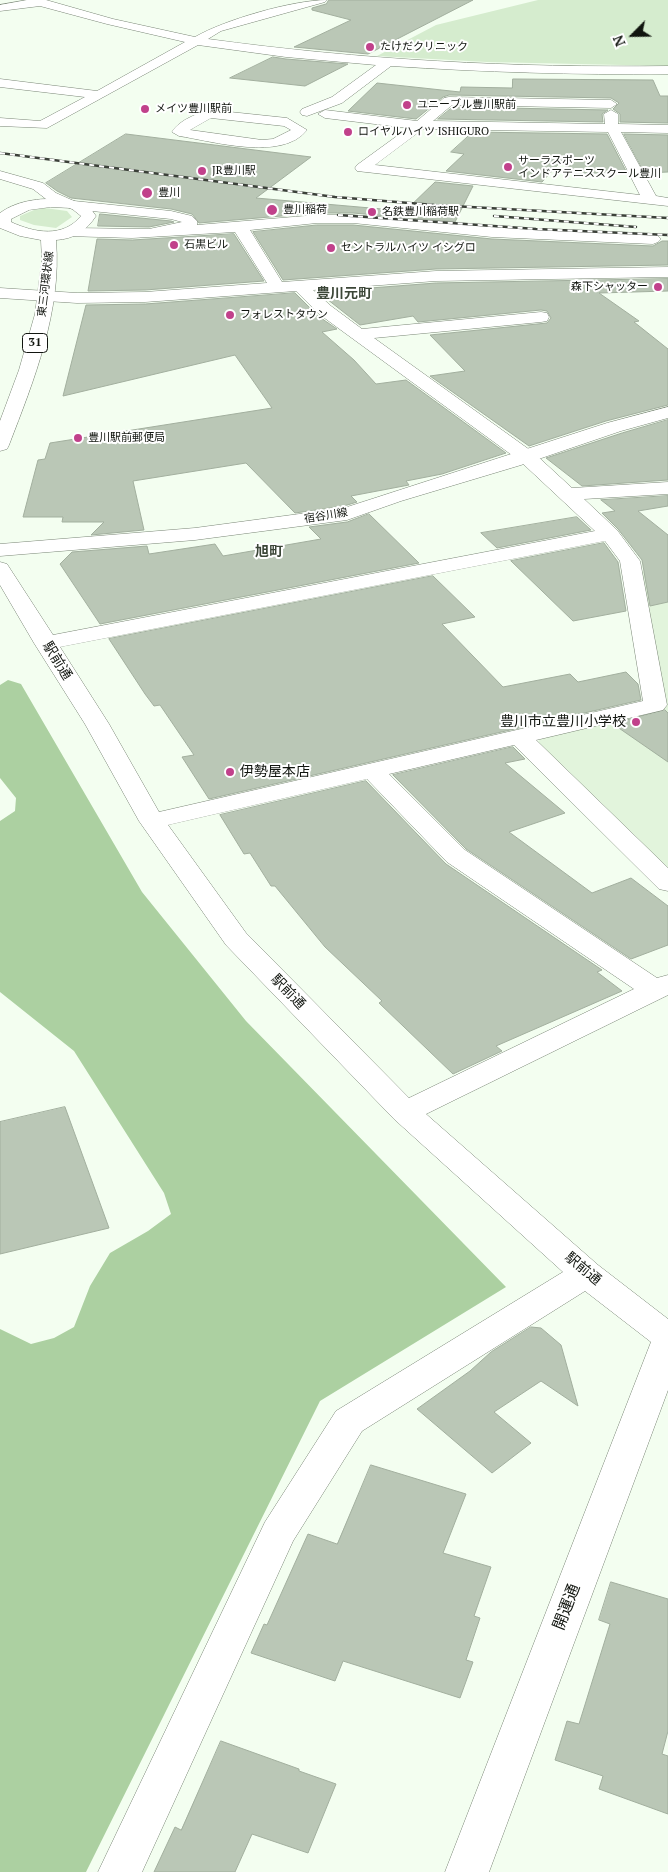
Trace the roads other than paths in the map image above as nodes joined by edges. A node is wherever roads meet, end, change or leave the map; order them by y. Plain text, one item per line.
1 (322, 0) edge
2 (38, 1) edge
3 (264, 2) dead end
4 (0, 8) edge
5 (289, 8) junction
6 (198, 41) junction
7 (388, 63) junction
8 (610, 70) junction
9 (668, 70) edge
10 (0, 83) edge
11 (99, 95) junction
12 (611, 95) junction
13 (337, 100) junction
14 (325, 114) junction
15 (264, 119) junction
16 (0, 122) edge
17 (420, 125) junction
18 (612, 128) junction
19 (668, 129) edge
20 (300, 130) junction
21 (0, 175) edge
22 (51, 196) junction
23 (650, 200) junction
24 (668, 202) edge
25 (33, 204) junction
26 (74, 205) junction
27 (1, 213) edge
28 (196, 227) junction
29 (240, 227) junction
30 (492, 232) junction
31 (72, 233) junction
32 (48, 236) junction
33 (653, 238) dead end
34 (668, 272) edge
35 (513, 274) junction
36 (301, 287) junction
37 (278, 288) junction
38 (0, 293) edge
39 (46, 296) junction
40 (542, 317) dead end
41 (358, 334) junction
42 (668, 412) edge
43 (4, 424) edge
44 (0, 446) edge
45 (528, 456) junction
46 (668, 488) edge
47 (569, 494) junction
48 (610, 534) junction
49 (0, 550) edge
50 (0, 568) edge
51 (45, 643) junction
52 (520, 737) junction
53 (372, 770) junction
54 (152, 821) junction
55 (668, 882) edge
56 (661, 987) edge
57 (405, 1112) junction
58 (586, 1274) junction
59 (668, 1337) edge
60 (668, 1343) edge
61 (120, 1872) edge
62 (467, 1872) edge

1 - 5 street
2 - 4 street
2 - 6 street
3 - 5 street
5 - 6 street
6 - 7 street
6 - 11 street
7 - 8 street
7 - 13 street
8 - 9 street
8 - 12 street
10 - 11 street
11 - 16 street
12 - 17 street
12 - 18 street
13 - 14 street
13 - 15 street
14 - 17 street
14 - 20 street
15 - 20 street
15 - 20 street
17 - 18 street
17 - 23 street
18 - 19 street
18 - 23 street
21 - 22 street
22 - 25 street
22 - 26 street
23 - 24 street
25 - 26 street, 東三河環状線
25 - 27 street, 東三河環状線
26 - 28 street, 東三河環状線
26 - 31 street
27 - 32 street, 東三河環状線
28 - 29 street, 東三河環状線
28 - 31 street, 東三河環状線
29 - 30 street, 東三河環状線
29 - 37 street
30 - 33 street, 東三河環状線
30 - 35 street
31 - 32 street, 東三河環状線
32 - 39 street, 東三河環状線 / 31
34 - 35 street
35 - 36 street
36 - 37 street
36 - 41 street
37 - 39 street
38 - 39 street
39 - 43 street, 東三河環状線 / 31
40 - 41 street
41 - 45 street
42 - 45 street, 宿谷川線
43 - 44 street, 東三河環状線 / 31
45 - 47 street
45 - 49 street, 宿谷川線
46 - 47 street
47 - 48 street
48 - 51 street
48 - 52 street
50 - 51 street, 駅前通
51 - 54 street, 駅前通
52 - 53 street
52 - 55 street
53 - 54 street
53 - 56 street
54 - 57 street, 駅前通
56 - 57 street
57 - 58 street, 駅前通
58 - 59 street, 駅前通
58 - 61 street
60 - 62 street, 開運通

